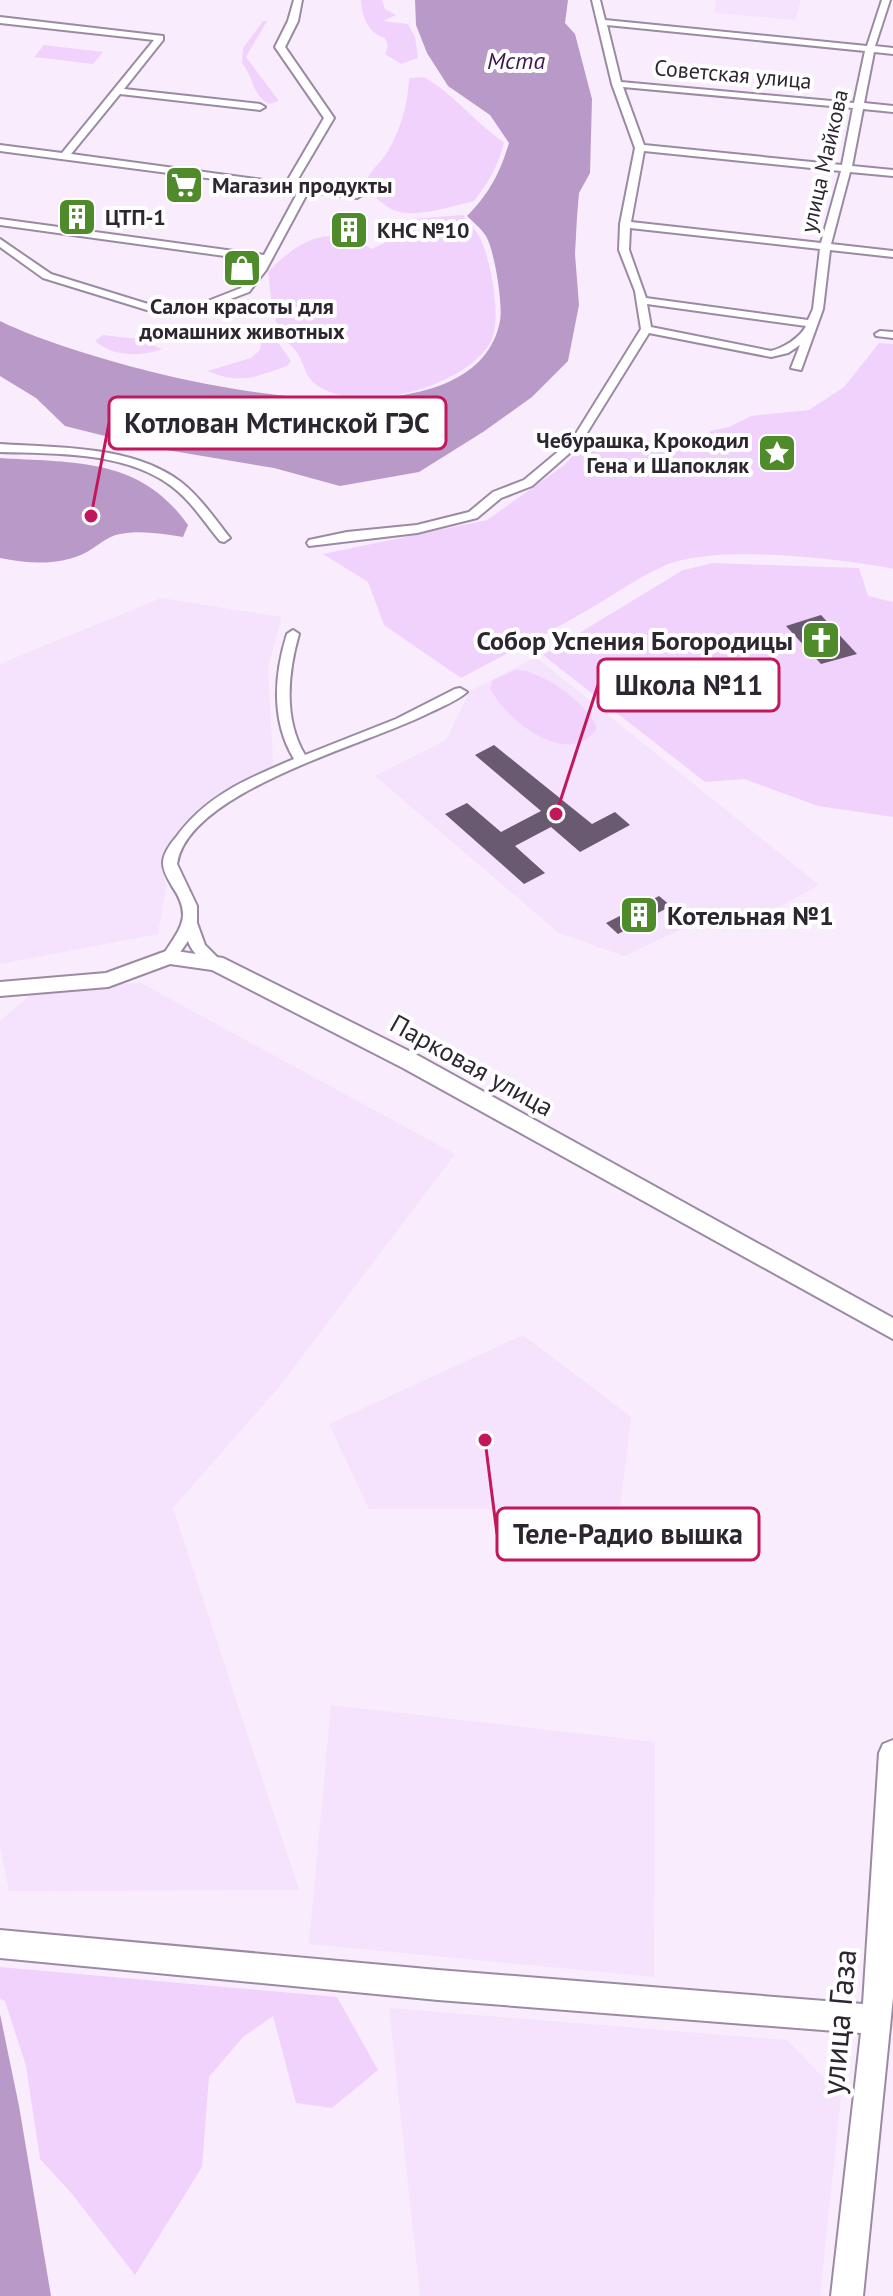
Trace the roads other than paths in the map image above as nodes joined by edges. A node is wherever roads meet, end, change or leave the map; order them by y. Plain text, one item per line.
1 (298, 0) edge
2 (596, 0) edge
3 (886, 0) edge
4 (0, 20) edge
5 (601, 22) junction
6 (870, 49) junction
7 (893, 51) edge
8 (617, 84) junction
9 (120, 91) junction
10 (858, 105) junction
11 (260, 107) dead end
12 (893, 109) edge
13 (0, 148) edge
14 (640, 148) junction
15 (64, 157) junction
16 (846, 169) junction
17 (893, 173) edge
18 (289, 186) junction
19 (305, 188) junction
20 (357, 195) dead end
21 (0, 222) edge
22 (625, 224) junction
23 (0, 242) edge
24 (825, 247) junction
25 (893, 254) edge
26 (264, 258) junction
27 (641, 300) junction
28 (811, 328) junction
29 (646, 329) junction
30 (880, 334) dead end
31 (893, 335) edge
32 (797, 368) dead end
33 (0, 448) edge
34 (224, 538) dead end
35 (313, 543) dead end
36 (293, 634) dead end
37 (460, 692) dead end
38 (302, 761) junction
39 (190, 922) junction
40 (169, 957) junction
41 (216, 963) junction
42 (0, 989) edge
43 (893, 1329) edge
44 (893, 1753) edge
45 (0, 1944) edge
46 (877, 2020) junction
47 (847, 2296) edge

1 - 18 street
2 - 5 street
3 - 6 street, улица Майкова
4 - 9 street
5 - 6 street
5 - 8 street
6 - 7 street
6 - 10 street, улица Майкова
8 - 10 street, Советская улица
8 - 14 street
9 - 11 street
9 - 15 street
10 - 12 street, Советская улица
10 - 16 street, улица Майкова
13 - 15 street
14 - 16 street
14 - 22 street
15 - 18 street
16 - 17 street
16 - 24 street, улица Майкова
18 - 19 street
19 - 20 street
19 - 26 street
21 - 26 street
22 - 24 street
22 - 27 street
23 - 26 street
24 - 25 street
24 - 28 street, улица Майкова
27 - 28 street
27 - 29 street
28 - 29 street
28 - 32 street, улица Майкова
29 - 35 street
30 - 31 street
33 - 34 street
36 - 38 street
37 - 38 street
38 - 39 street
39 - 40 street
39 - 41 street
40 - 41 main road, Парковая улица
40 - 42 main road, Парковая улица
41 - 43 main road, Парковая улица
44 - 46 main road, улица Газа
45 - 46 main road
46 - 47 main road, улица Газа

